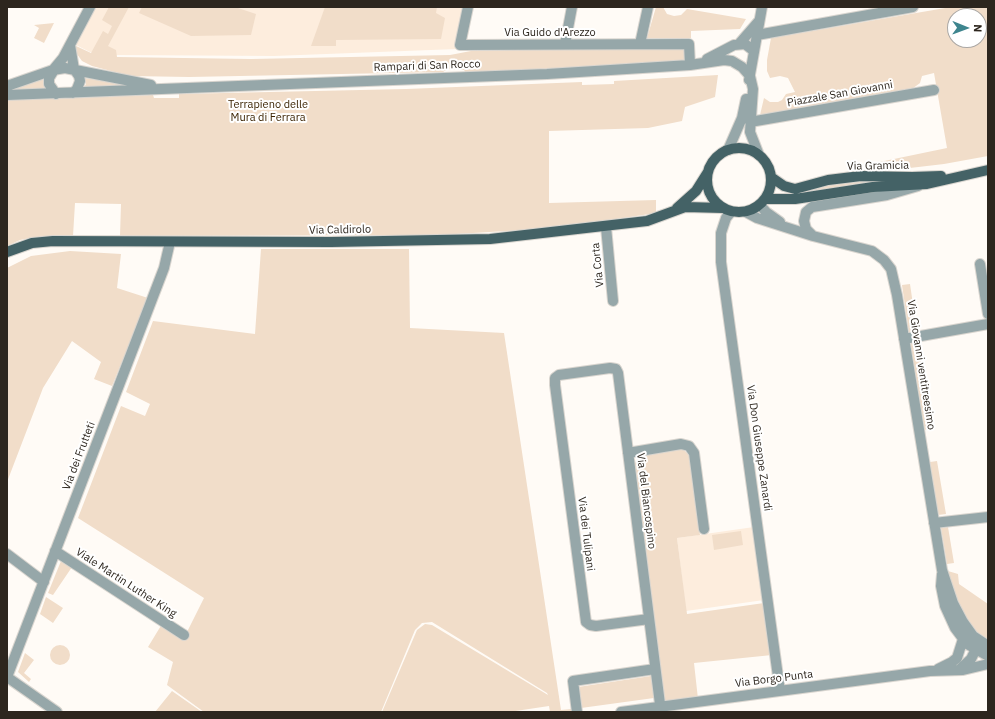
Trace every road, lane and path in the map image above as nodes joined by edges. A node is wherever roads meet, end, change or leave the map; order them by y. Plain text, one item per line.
1 (90, 7) edge
2 (468, 7) edge
3 (572, 7) edge
4 (648, 7) edge
5 (762, 7) edge
6 (913, 7) edge
7 (859, 12) edge
8 (759, 21) junction
9 (757, 35) junction
10 (565, 44) junction
11 (640, 44) junction
12 (739, 44) junction
13 (70, 45) junction
14 (754, 51) junction
15 (690, 65) junction
16 (74, 69) junction
17 (53, 70) junction
18 (750, 76) junction
19 (7, 86) edge
20 (165, 88) junction
21 (934, 90) dead end
22 (73, 93) junction
23 (56, 94) junction
24 (7, 95) edge
25 (750, 122) junction
26 (728, 150) junction
27 (759, 155) junction
28 (709, 169) junction
29 (988, 170) edge
30 (965, 174) junction
31 (771, 177) junction
32 (922, 185) junction
33 (763, 202) junction
34 (727, 210) junction
35 (672, 212) junction
36 (746, 212) junction
37 (606, 227) junction
38 (796, 230) junction
39 (812, 236) junction
40 (170, 242) junction
41 (7, 252) edge
42 (980, 264) dead end
43 (613, 301) dead end
44 (988, 314) edge
45 (988, 324) edge
46 (904, 339) junction
47 (555, 386) joint
48 (628, 452) junction
49 (988, 517) edge
50 (934, 523) junction
51 (704, 529) dead end
52 (55, 551) junction
53 (7, 554) edge
54 (942, 570) junction
55 (44, 582) junction
56 (649, 619) junction
57 (184, 635) dead end
58 (963, 639) junction
59 (981, 646) edge
60 (988, 656) edge
61 (988, 664) edge
62 (955, 666) junction
63 (655, 669) junction
64 (7, 677) edge
65 (780, 691) junction
66 (660, 709) edge
67 (57, 712) edge
68 (578, 712) edge
69 (621, 712) edge

1 - 13 street
2 - 10 street, Via Guido d'Arezzo
3 - 10 street
4 - 11 street
5 - 8 street
6 - 7 street
7 - 9 street
8 - 9 street
8 - 12 street, Rampari di San Rocco
9 - 14 street
10 - 11 street, Via Guido d'Arezzo
11 - 15 street, Via Guido d'Arezzo
12 - 14 street
12 - 15 street, Rampari di San Rocco
13 - 16 street
13 - 17 street
14 - 18 street
15 - 18 street, Rampari di San Rocco
15 - 20 street, Rampari di San Rocco
16 - 17 street, Rampari di San Rocco
16 - 20 street, Rampari di San Rocco
16 - 22 street
17 - 19 street, Rampari di San Rocco
17 - 23 street
18 - 25 street
18 - 26 street
20 - 22 street, Rampari di San Rocco
21 - 25 street, Piazzale San Giovanni
22 - 23 street, Rampari di San Rocco
23 - 24 street, Rampari di San Rocco
25 - 27 street
26 - 27 main road
26 - 28 main road
27 - 31 main road
28 - 34 main road
28 - 35 main road, Via Caldirolo
29 - 30 main road, Via Gramicia
30 - 31 main road, Via Gramicia
30 - 32 main road, Via Gramicia
31 - 33 main road
32 - 33 main road, Via Gramicia
32 - 39 street, Via Gramicia
33 - 36 main road
33 - 38 street, Via Giovanni ventitreesimo
34 - 35 main road, Via Caldirolo
34 - 36 main road
34 - 65 street, Via Don Giuseppe Zanardi
35 - 37 main road, Via Caldirolo
36 - 38 street, Via Giovanni ventitreesimo
37 - 40 main road, Via Caldirolo
37 - 43 street, Via Corta
38 - 39 street, Via Giovanni ventitreesimo
39 - 46 street, Via Giovanni ventitreesimo
40 - 41 main road, Via Caldirolo
40 - 52 street, Via dei Frutteti
42 - 44 street
45 - 46 street
46 - 50 street, Via Giovanni ventitreesimo
47 - 48 street, Via del Biancospino
47 - 56 street, Via dei Tulipani
48 - 51 street
48 - 56 street, Via del Biancospino
49 - 50 street
50 - 54 street, Via Giovanni ventitreesimo
52 - 55 street, Via dei Frutteti
52 - 57 street, Viale Martin Luther King
53 - 55 street
54 - 58 street, Via Giovanni ventitreesimo
54 - 59 street, Via Giovanni ventitreesimo
55 - 64 street, Via dei Frutteti
56 - 63 street, Via del Biancospino
58 - 59 street, Via Giovanni ventitreesimo
58 - 62 street
59 - 60 street
59 - 62 street, Via Borgo Punta
61 - 62 street, Via Borgo Punta
62 - 65 street, Via Borgo Punta
63 - 66 street, Via del Biancospino
63 - 68 street
64 - 67 street
65 - 66 street, Via Borgo Punta
66 - 69 street, Via Borgo Punta

